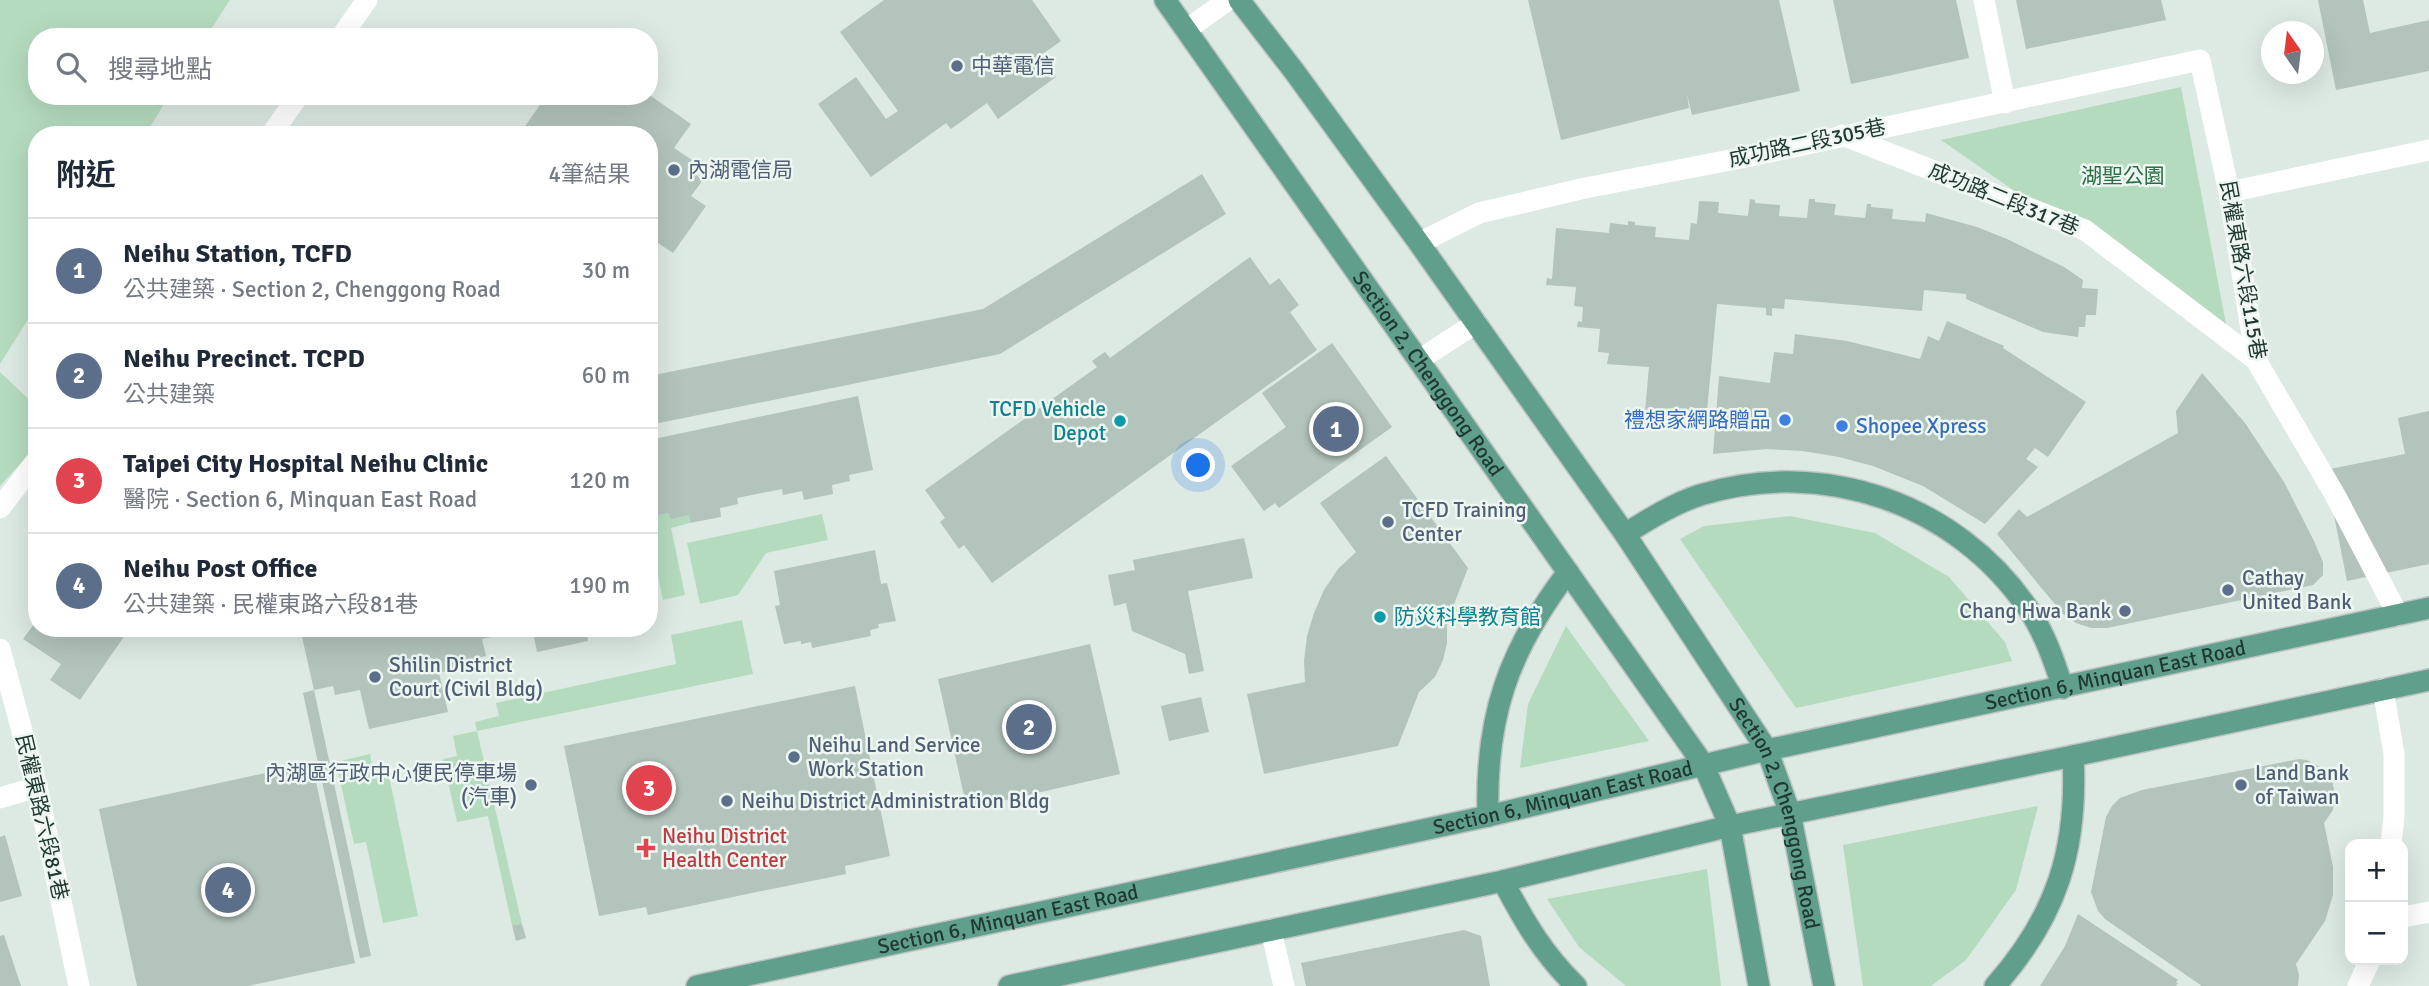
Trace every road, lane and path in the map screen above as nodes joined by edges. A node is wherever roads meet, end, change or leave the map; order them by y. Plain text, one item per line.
1 (367, 0) edge
2 (1165, 0) edge
3 (1228, 0) edge
4 (1239, 0) edge
5 (1984, 0) edge
6 (347, 28) edge
7 (1186, 30) junction
8 (2200, 60) joint
9 (2005, 103) junction
10 (292, 105) edge
11 (277, 126) edge
12 (1842, 135) junction
13 (2429, 150) edge
14 (2229, 192) junction
15 (1419, 243) junction
16 (1476, 323) junction
17 (1419, 360) junction
18 (2256, 360) junction
19 (28, 472) edge
20 (0, 508) edge
21 (1625, 534) junction
22 (1568, 572) junction
23 (2429, 608) edge
24 (2398, 615) junction
25 (0, 649) edge
26 (2429, 680) edge
27 (2063, 688) junction
28 (2383, 689) junction
29 (1767, 750) junction
30 (2073, 756) junction
31 (1703, 764) junction
32 (37, 787) junction
33 (0, 798) edge
34 (1790, 813) junction
35 (1488, 816) junction
36 (1730, 826) junction
37 (2392, 839) edge
38 (1503, 881) junction
39 (2429, 912) edge
40 (2408, 916) edge
41 (1271, 930) junction
42 (2368, 965) edge
43 (2371, 965) edge
44 (79, 986) edge
45 (697, 986) edge
46 (1009, 986) edge
47 (1284, 986) edge
48 (1576, 986) edge
49 (1759, 986) edge
50 (1824, 986) edge
51 (1995, 986) edge
52 (2358, 986) edge
53 (2375, 986) edge

1 - 6 street
2 - 7 main road, Section 2, Chenggong Road
3 - 7 street
4 - 15 main road, Section 2, Chenggong Road
5 - 9 street
7 - 17 main road, Section 2, Chenggong Road
8 - 9 street, 成功路二段305巷
8 - 14 street, 民權東路六段115巷
9 - 12 street, 成功路二段305巷
10 - 11 street
12 - 15 street, 成功路二段305巷
12 - 18 street, 成功路二段317巷
13 - 14 street
14 - 18 street, 民權東路六段115巷
15 - 16 main road, Section 2, Chenggong Road
16 - 17 street
16 - 21 main road, Section 2, Chenggong Road
17 - 22 main road, Section 2, Chenggong Road
18 - 24 street, 民權東路六段115巷
19 - 20 street
21 - 27 main road
21 - 29 main road, Section 2, Chenggong Road
22 - 31 main road, Section 2, Chenggong Road
22 - 35 main road
23 - 24 main road, Section 6, Minquan East Road
24 - 27 main road, Section 6, Minquan East Road
25 - 32 street, 民權東路六段81巷
26 - 28 main road
27 - 29 main road, Section 6, Minquan East Road
28 - 30 main road
28 - 37 street
29 - 31 main road, Section 6, Minquan East Road
29 - 34 main road, Section 2, Chenggong Road
30 - 34 main road
30 - 51 main road
31 - 35 main road, Section 6, Minquan East Road
31 - 36 main road, Section 2, Chenggong Road
32 - 33 street
32 - 44 street, 民權東路六段81巷
34 - 36 main road
34 - 50 main road, Section 2, Chenggong Road
35 - 45 main road, Section 6, Minquan East Road
36 - 38 main road
36 - 49 main road, Section 2, Chenggong Road
38 - 41 main road
38 - 48 main road
39 - 40 street
41 - 46 main road
41 - 47 street
42 - 52 street
43 - 53 street

